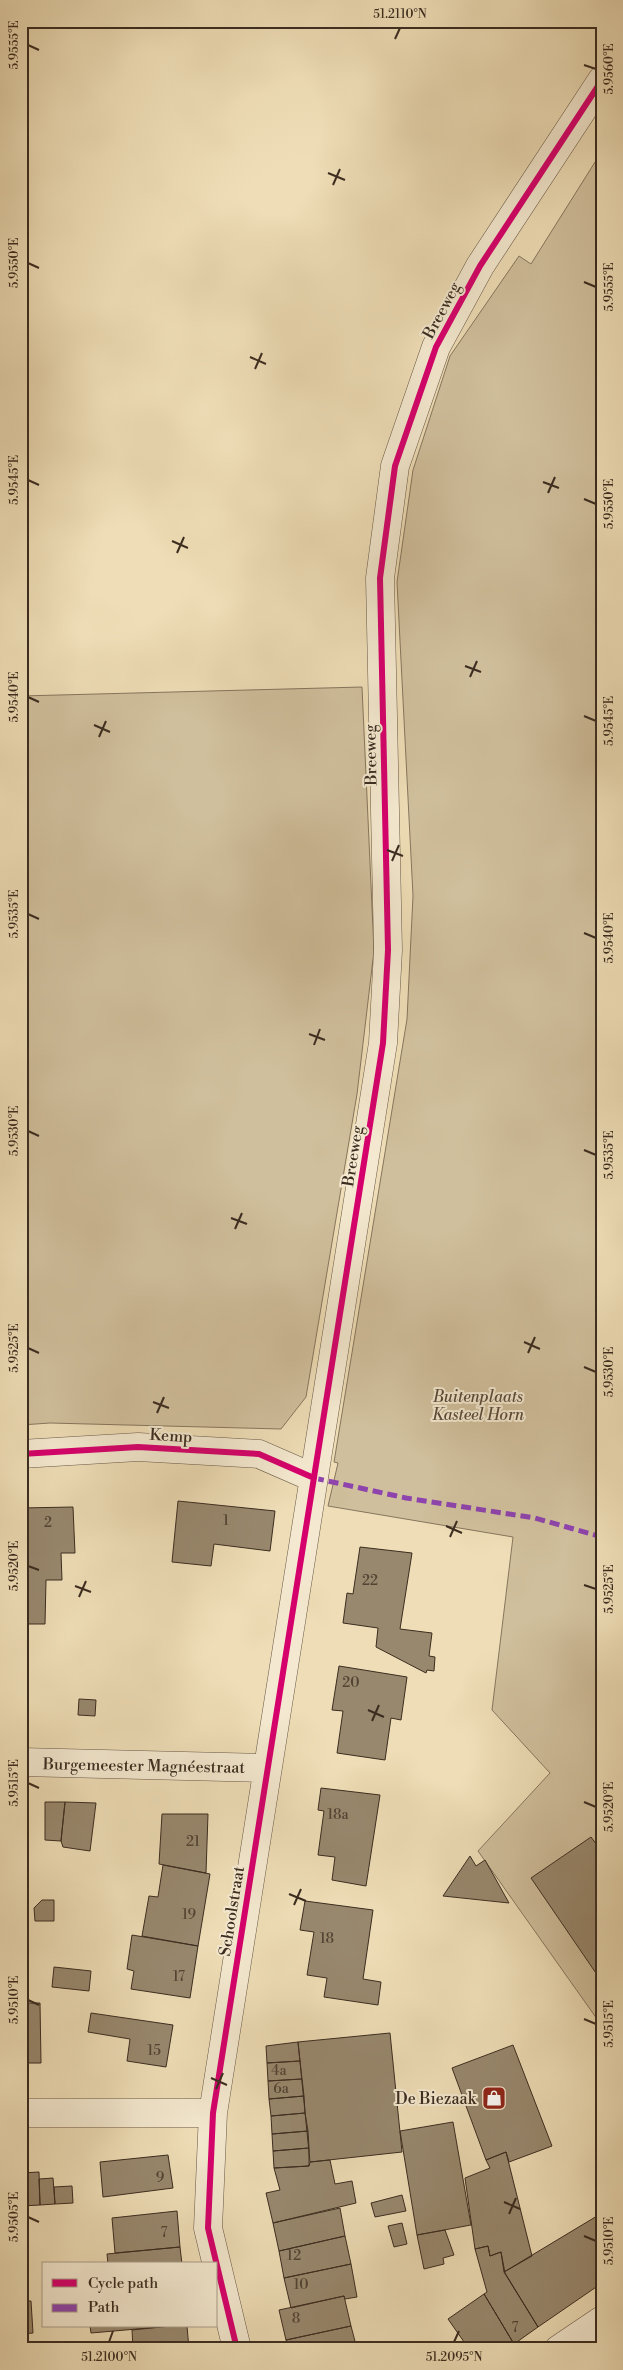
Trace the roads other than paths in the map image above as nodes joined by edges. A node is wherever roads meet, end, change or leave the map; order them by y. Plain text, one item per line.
1 (602, 80) edge
2 (21, 1454) edge
3 (314, 1478) junction
4 (21, 1762) edge
5 (267, 1768) junction
6 (21, 2113) edge
7 (213, 2113) junction
8 (216, 2262) edge
9 (218, 2271) edge
10 (602, 2320) edge
11 (236, 2349) edge
12 (560, 2349) edge

1 - 3 street, Breeweg
2 - 3 street, Kemp
3 - 5 street, Schoolstraat
4 - 5 street, Burgemeester Magnéestraat
5 - 7 street, Schoolstraat
6 - 7 street
7 - 8 street, Schoolstraat
9 - 11 street, Schoolstraat
10 - 12 street

